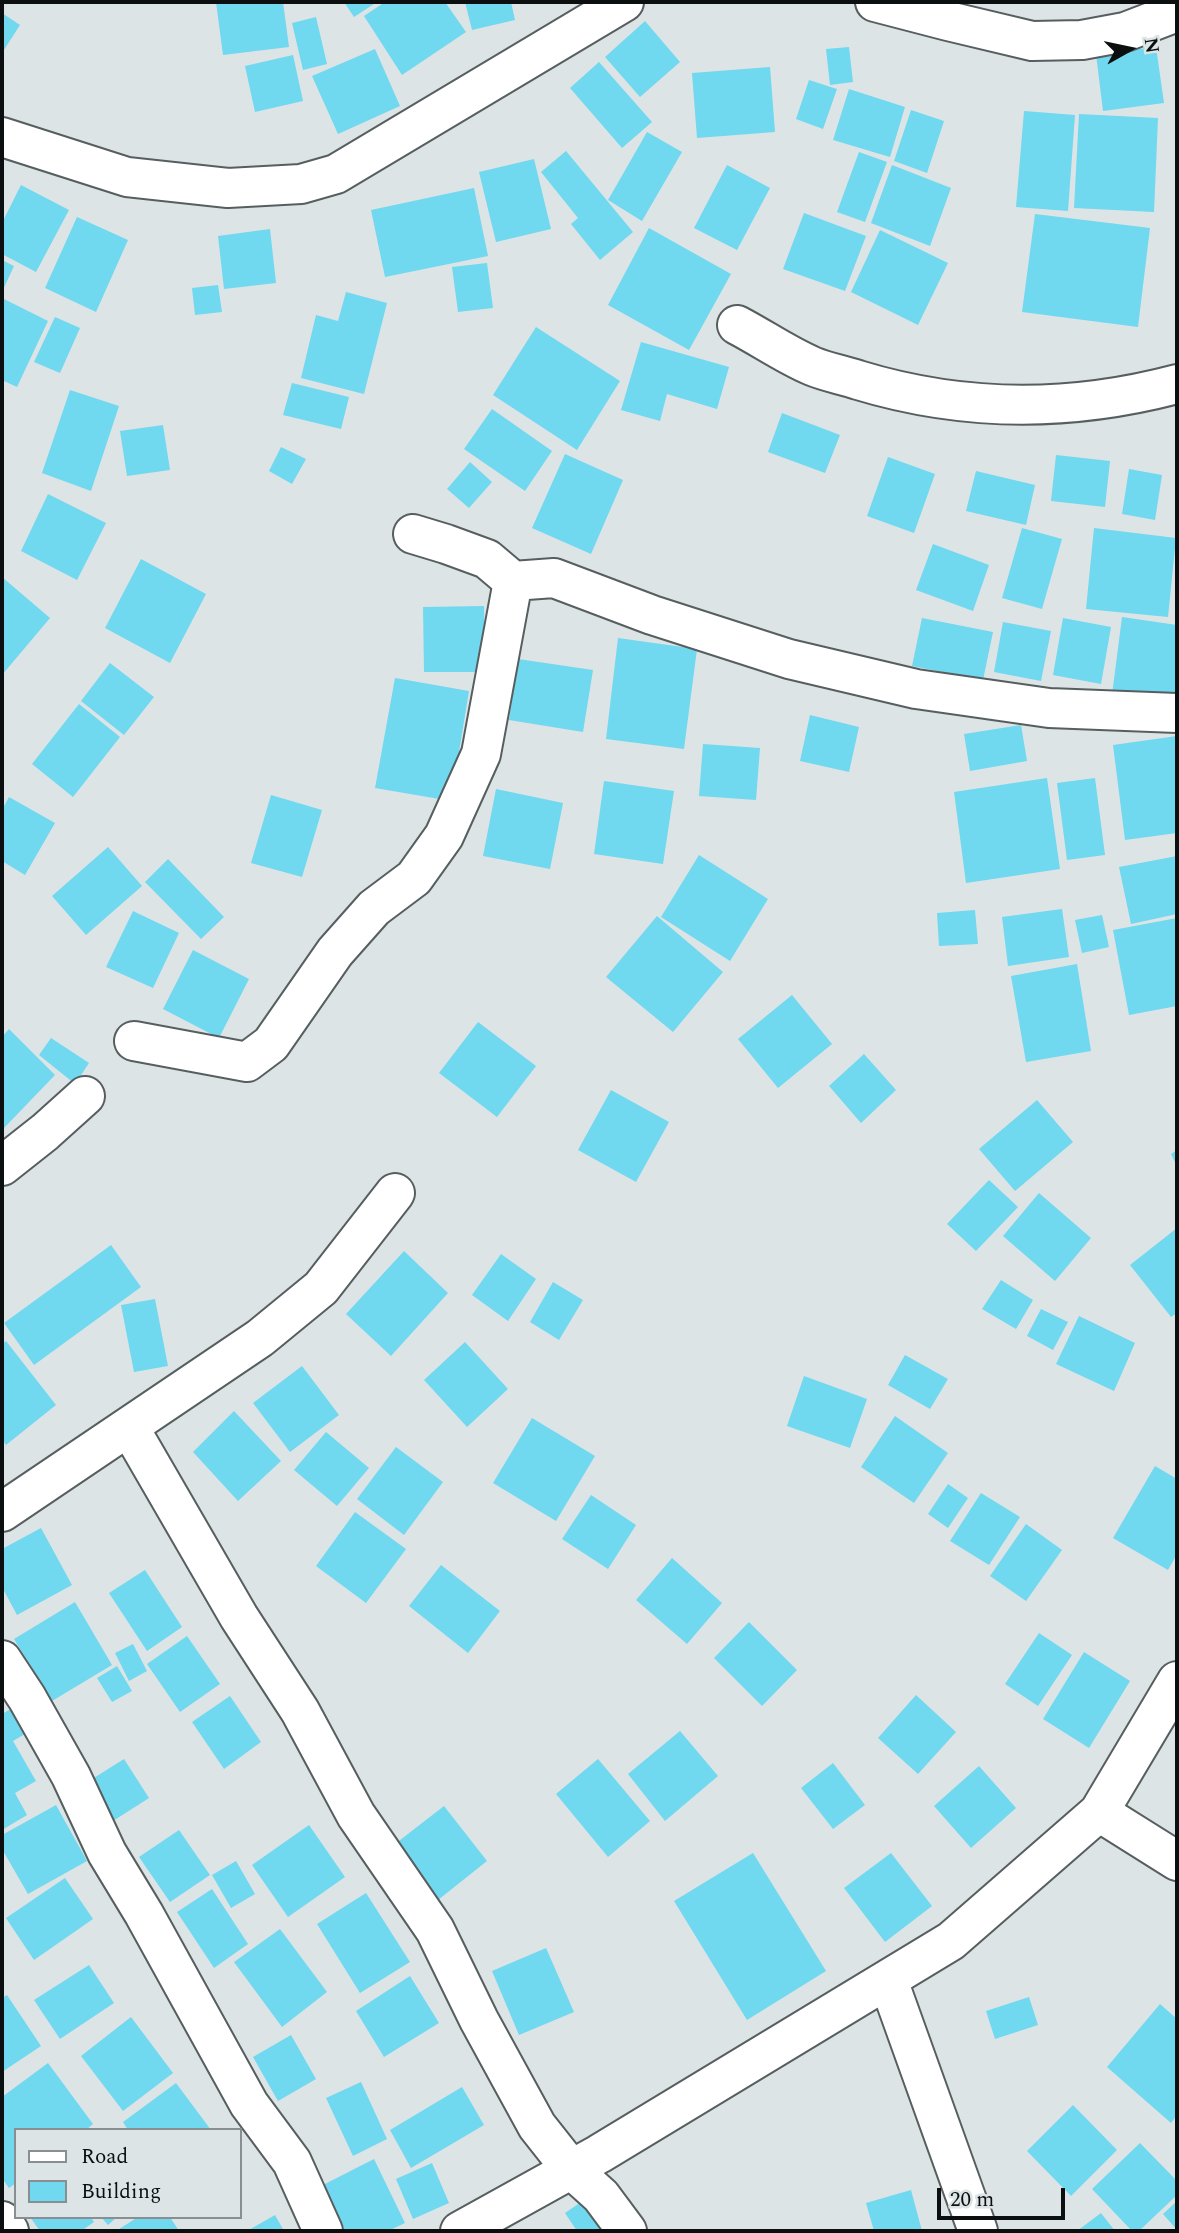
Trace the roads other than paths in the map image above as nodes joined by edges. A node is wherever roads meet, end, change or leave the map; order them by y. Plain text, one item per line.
1 (624, 2) edge
2 (875, 2) edge
3 (1177, 12) edge
4 (3, 143) edge
5 (737, 325) dead end
6 (1177, 384) edge
7 (413, 534) dead end
8 (513, 581) junction
9 (1177, 713) edge
10 (134, 1041) dead end
11 (85, 1096) dead end
12 (2, 1166) edge
13 (395, 1193) dead end
14 (129, 1427) junction
15 (2, 1513) edge
16 (2, 1660) edge
17 (1177, 1681) edge
18 (1099, 1812) junction
19 (1177, 1861) edge
20 (888, 1980) junction
21 (571, 2169) junction
22 (2, 2221) edge
23 (9, 2231) edge
24 (323, 2231) edge
25 (460, 2231) edge
26 (627, 2231) edge
27 (978, 2231) edge

1 - 4 street
2 - 3 street
5 - 6 street
7 - 8 street
8 - 9 street
8 - 10 street
11 - 12 street
13 - 14 street
14 - 15 street
14 - 21 street
16 - 24 street
17 - 18 street
18 - 19 street
18 - 20 street
20 - 21 street
20 - 27 street
21 - 25 street
21 - 26 street
22 - 23 street

